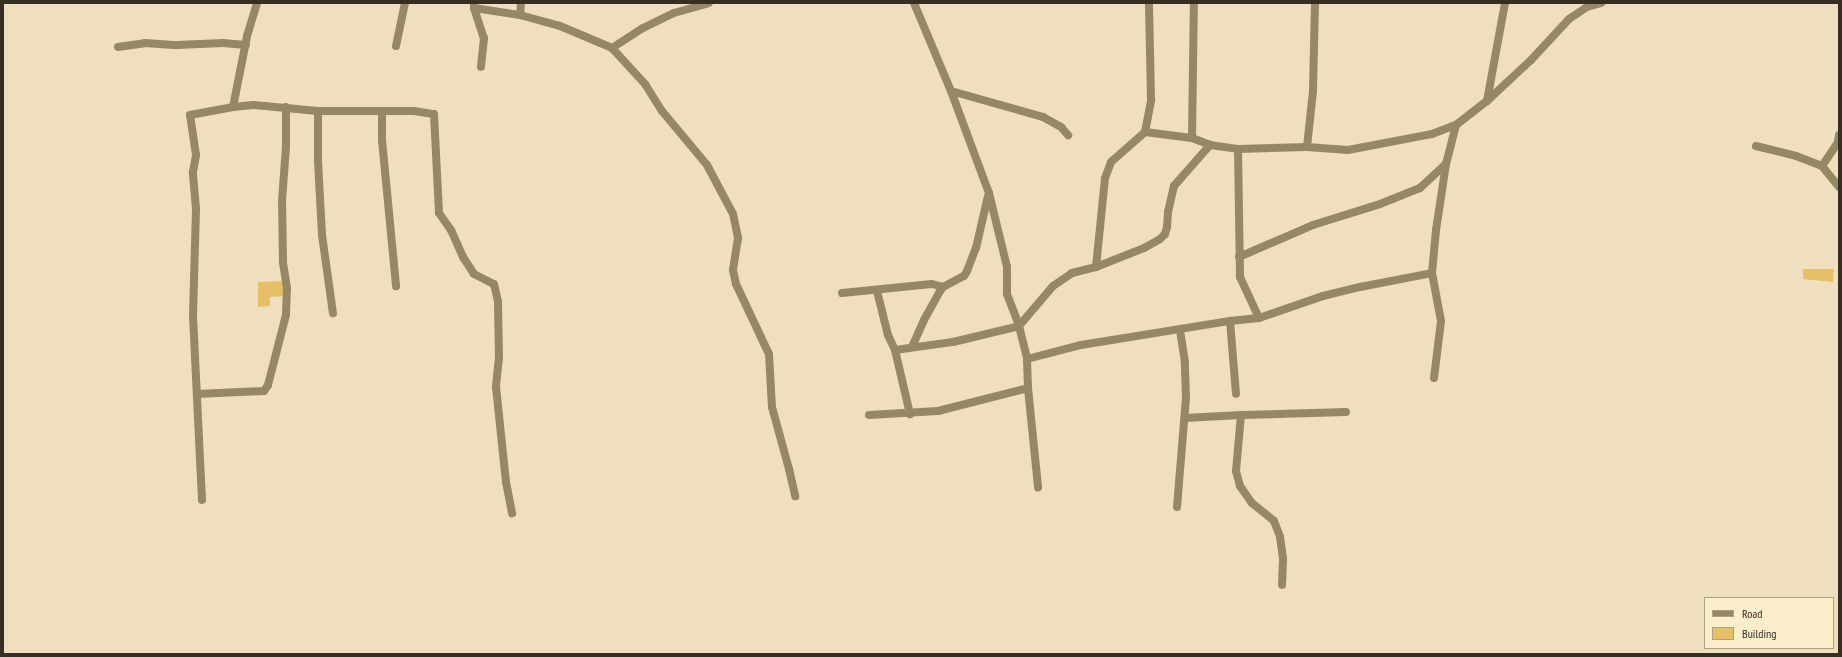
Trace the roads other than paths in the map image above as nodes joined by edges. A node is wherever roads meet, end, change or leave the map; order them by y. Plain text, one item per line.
1 (257, 3) edge
2 (405, 3) edge
3 (521, 3) edge
4 (709, 3) edge
5 (914, 3) edge
6 (1149, 3) edge
7 (1194, 3) edge
8 (1315, 3) edge
9 (1505, 3) edge
10 (1602, 3) edge
11 (474, 6) edge
12 (520, 15) junction
13 (246, 45) junction
14 (396, 46) dead end
15 (118, 48) dead end
16 (612, 48) junction
17 (481, 67) dead end
18 (951, 92) junction
19 (1487, 102) junction
20 (233, 107) junction
21 (286, 107) junction
22 (318, 111) junction
23 (382, 112) junction
24 (1456, 125) junction
25 (1145, 132) junction
26 (1839, 135) edge
27 (1068, 136) dead end
28 (1192, 138) junction
29 (1210, 145) junction
30 (1756, 146) dead end
31 (1307, 147) junction
32 (1238, 149) junction
33 (1446, 164) junction
34 (1822, 166) junction
35 (1839, 187) edge
36 (989, 193) junction
37 (1239, 257) junction
38 (1096, 267) junction
39 (1432, 273) junction
40 (396, 286) dead end
41 (943, 287) junction
42 (877, 291) junction
43 (842, 294) dead end
44 (333, 313) dead end
45 (1259, 318) junction
46 (1230, 321) junction
47 (1019, 326) junction
48 (1180, 329) junction
49 (912, 348) junction
50 (895, 350) junction
51 (1028, 359) junction
52 (1434, 378) dead end
53 (1028, 388) junction
54 (197, 394) junction
55 (1236, 394) dead end
56 (1346, 412) dead end
57 (910, 414) junction
58 (1241, 414) junction
59 (869, 415) dead end
60 (1185, 418) junction
61 (1038, 487) dead end
62 (794, 496) dead end
63 (202, 500) dead end
64 (1177, 507) dead end
65 (512, 513) dead end
66 (1282, 584) dead end

1 - 13 street
2 - 14 street
3 - 12 street
4 - 16 street
5 - 18 street
6 - 25 street
7 - 28 street
8 - 31 street
9 - 19 street
10 - 19 street
11 - 12 street
11 - 17 street
12 - 16 street
13 - 15 street
13 - 20 street
16 - 62 street
18 - 27 street
18 - 36 street
19 - 24 street
20 - 21 street
20 - 54 street
21 - 22 street
21 - 54 street
22 - 23 street
22 - 44 street
23 - 40 street
23 - 65 street
24 - 31 street
24 - 33 street
25 - 28 street
25 - 38 street
26 - 34 street
28 - 29 street
29 - 32 street
29 - 38 street
30 - 34 street
31 - 32 street
32 - 37 street
33 - 37 street
33 - 39 street
34 - 35 street
36 - 41 street
36 - 47 street
37 - 45 street
38 - 47 street
39 - 45 street
39 - 52 street
41 - 42 street
41 - 49 street
42 - 43 street
42 - 50 street
45 - 46 street
46 - 48 street
46 - 55 street
47 - 49 street
47 - 51 street
48 - 51 street
48 - 60 street
49 - 50 street
50 - 57 street
51 - 53 street
53 - 57 street
53 - 61 street
54 - 63 street
56 - 58 street
57 - 59 street
58 - 60 street
58 - 66 street
60 - 64 street

